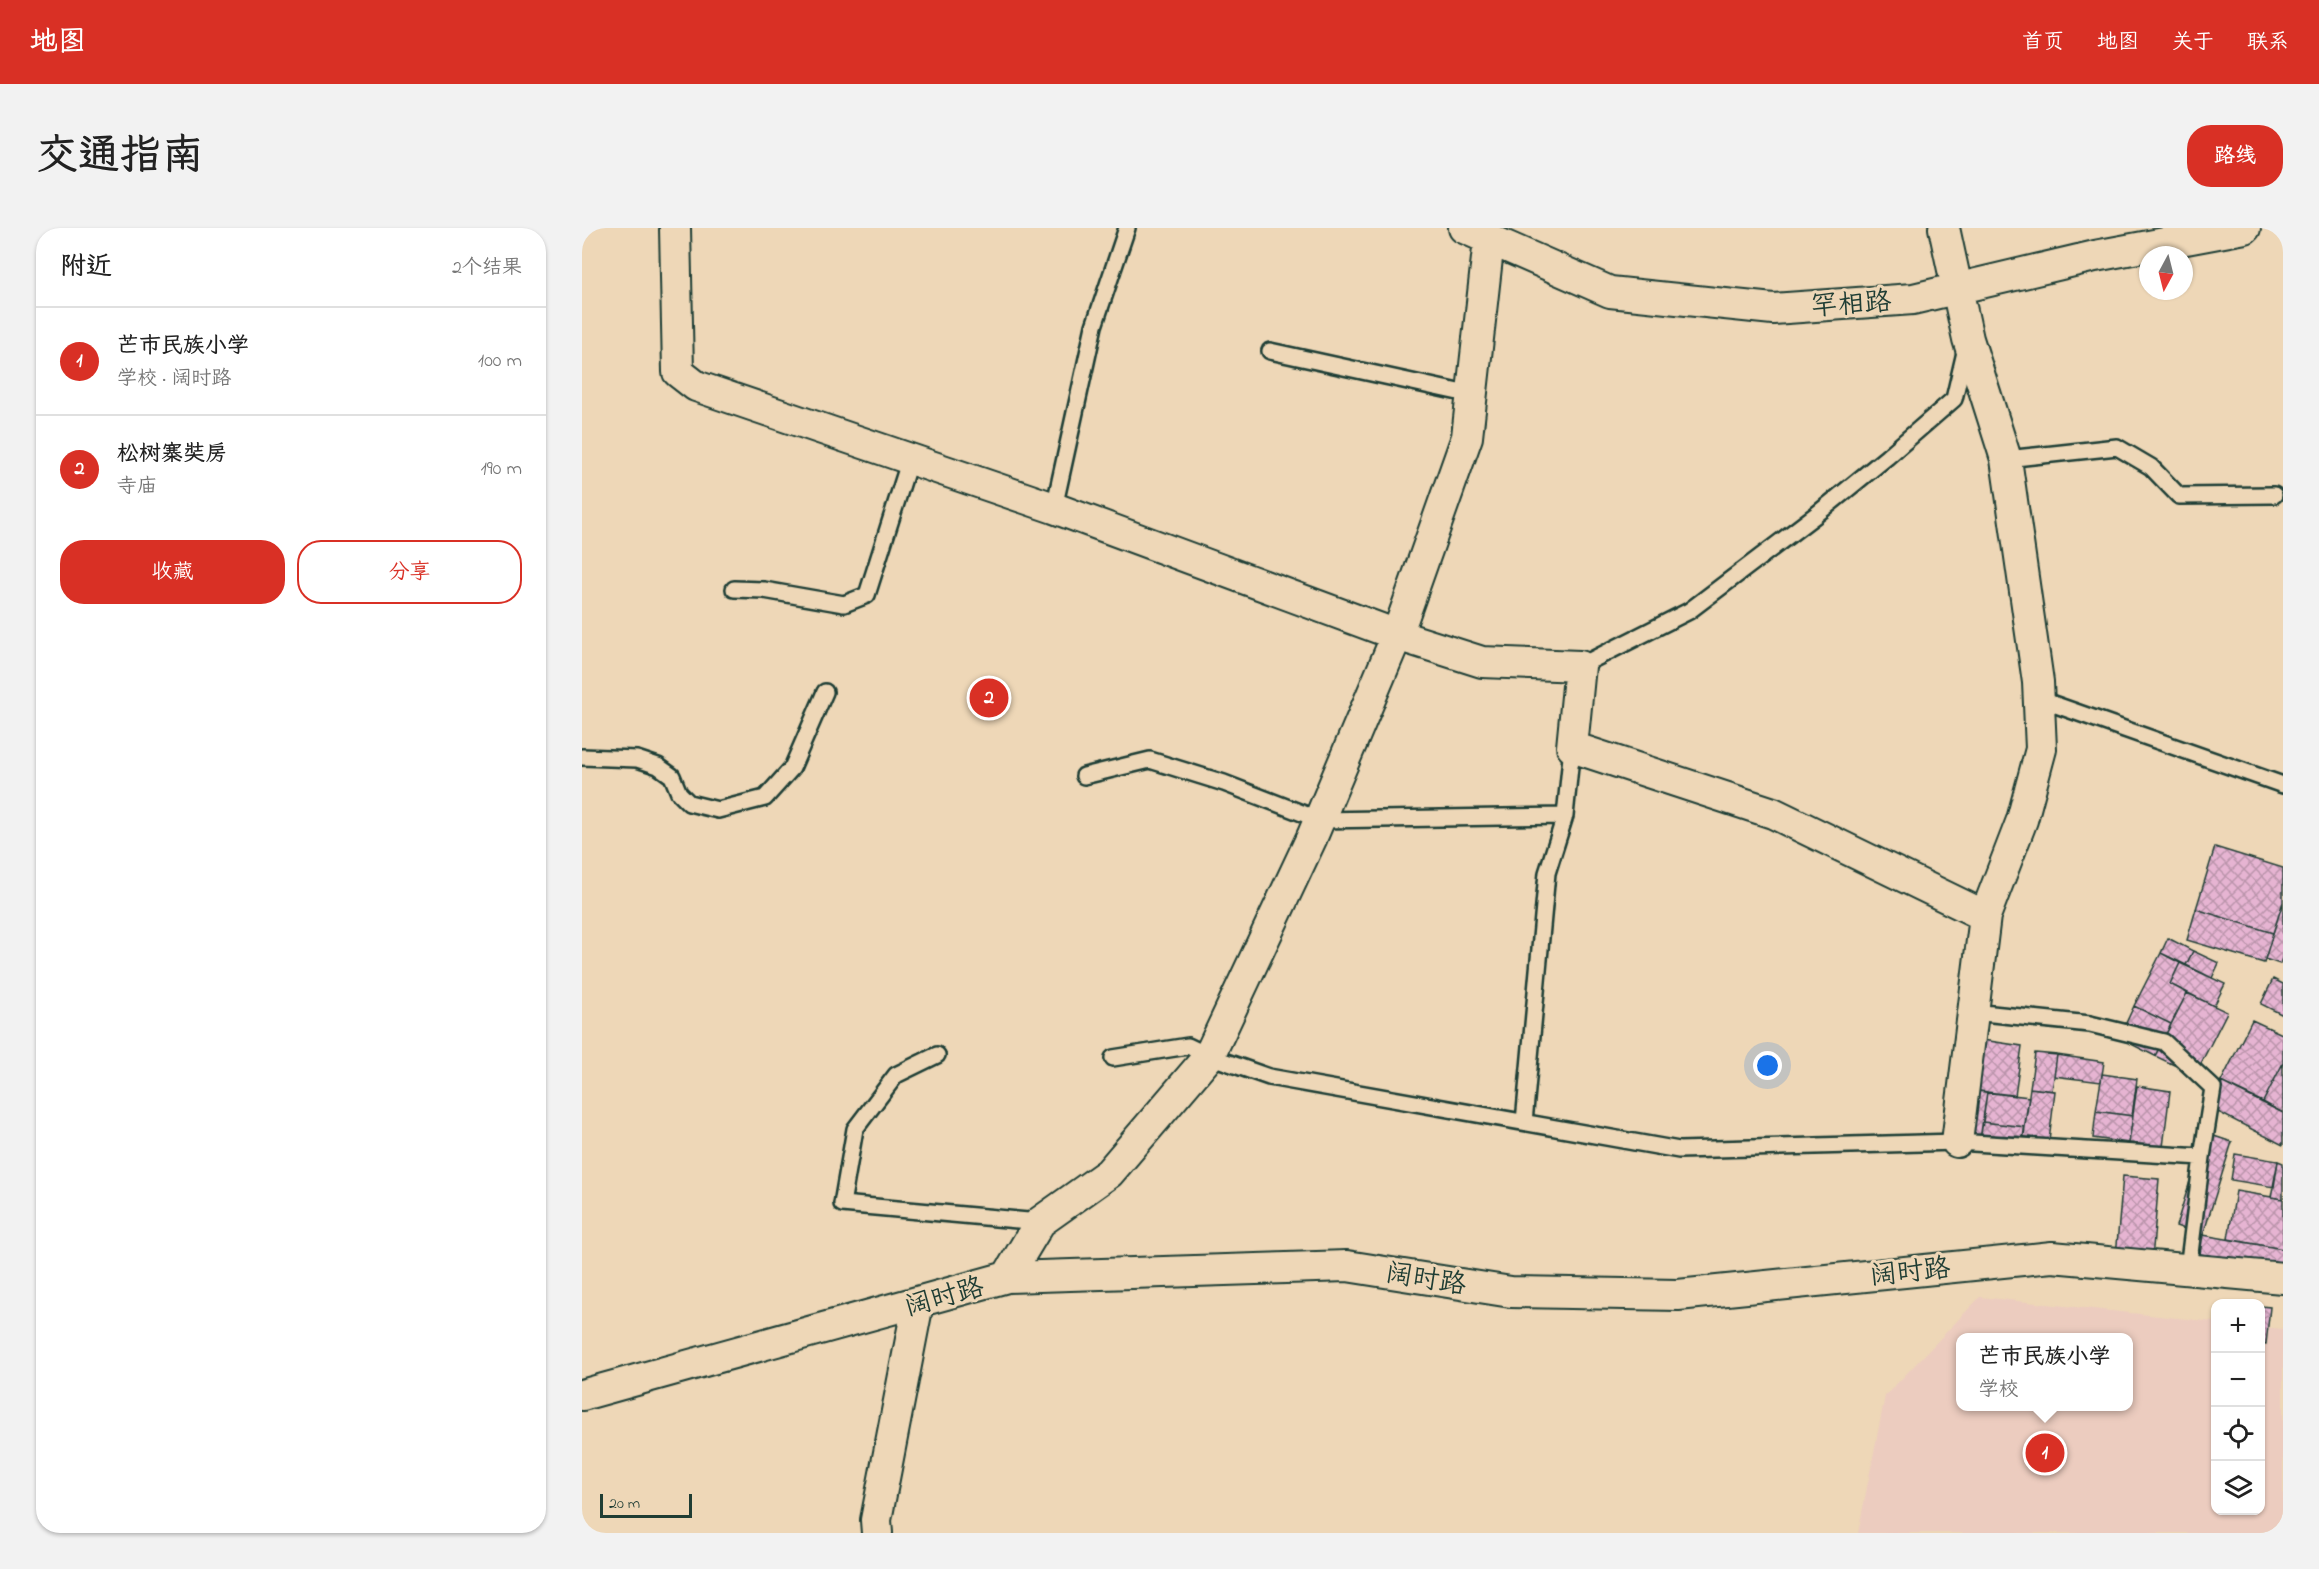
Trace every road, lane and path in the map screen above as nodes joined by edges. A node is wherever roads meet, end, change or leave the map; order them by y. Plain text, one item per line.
1 (675, 228) edge
2 (1127, 228) edge
3 (1944, 228) edge
4 (2245, 228) edge
5 (2209, 231) edge
6 (1481, 232) edge
7 (1958, 288) junction
8 (1968, 339) junction
9 (1270, 351) dead end
10 (1472, 395) junction
11 (910, 459) junction
12 (2006, 459) junction
13 (2274, 495) dead end
14 (1054, 508) junction
15 (734, 589) dead end
16 (1397, 634) junction
17 (1580, 666) junction
18 (825, 692) dead end
19 (2039, 699) junction
20 (1572, 747) junction
21 (582, 757) edge
22 (1084, 776) dead end
23 (2283, 785) edge
24 (1565, 816) junction
25 (1320, 820) junction
26 (1985, 916) junction
27 (1973, 1012) junction
28 (937, 1055) dead end
29 (1209, 1056) junction
30 (1113, 1058) dead end
31 (1524, 1122) junction
32 (1957, 1142) junction
33 (2202, 1157) junction
34 (1040, 1222) junction
35 (2188, 1269) junction
36 (1006, 1277) junction
37 (2283, 1278) edge
38 (918, 1304) junction
39 (582, 1395) edge
40 (871, 1529) edge

1 - 11 street
2 - 14 lane
3 - 7 street
4 - 5 street, 罕相路
5 - 7 street, 罕相路
6 - 7 street, 罕相路
6 - 10 street
7 - 8 street
8 - 12 street
8 - 17 lane
9 - 10 lane
10 - 16 street
11 - 14 street
11 - 15 lane
12 - 13 lane
12 - 19 street
14 - 16 street
16 - 17 street
16 - 25 street
17 - 20 street
18 - 21 lane
19 - 23 lane
19 - 26 street
20 - 24 lane
20 - 26 street
22 - 25 lane
24 - 25 lane
24 - 31 lane
25 - 29 street
26 - 27 street
27 - 32 street
27 - 33 lane
28 - 34 lane
29 - 30 lane
29 - 31 lane
29 - 34 street
31 - 32 lane
32 - 33 lane
33 - 35 lane
34 - 36 street
35 - 36 street, 阔时路
35 - 37 street, 阔时路
36 - 38 street, 阔时路
38 - 39 street, 阔时路
38 - 40 street

